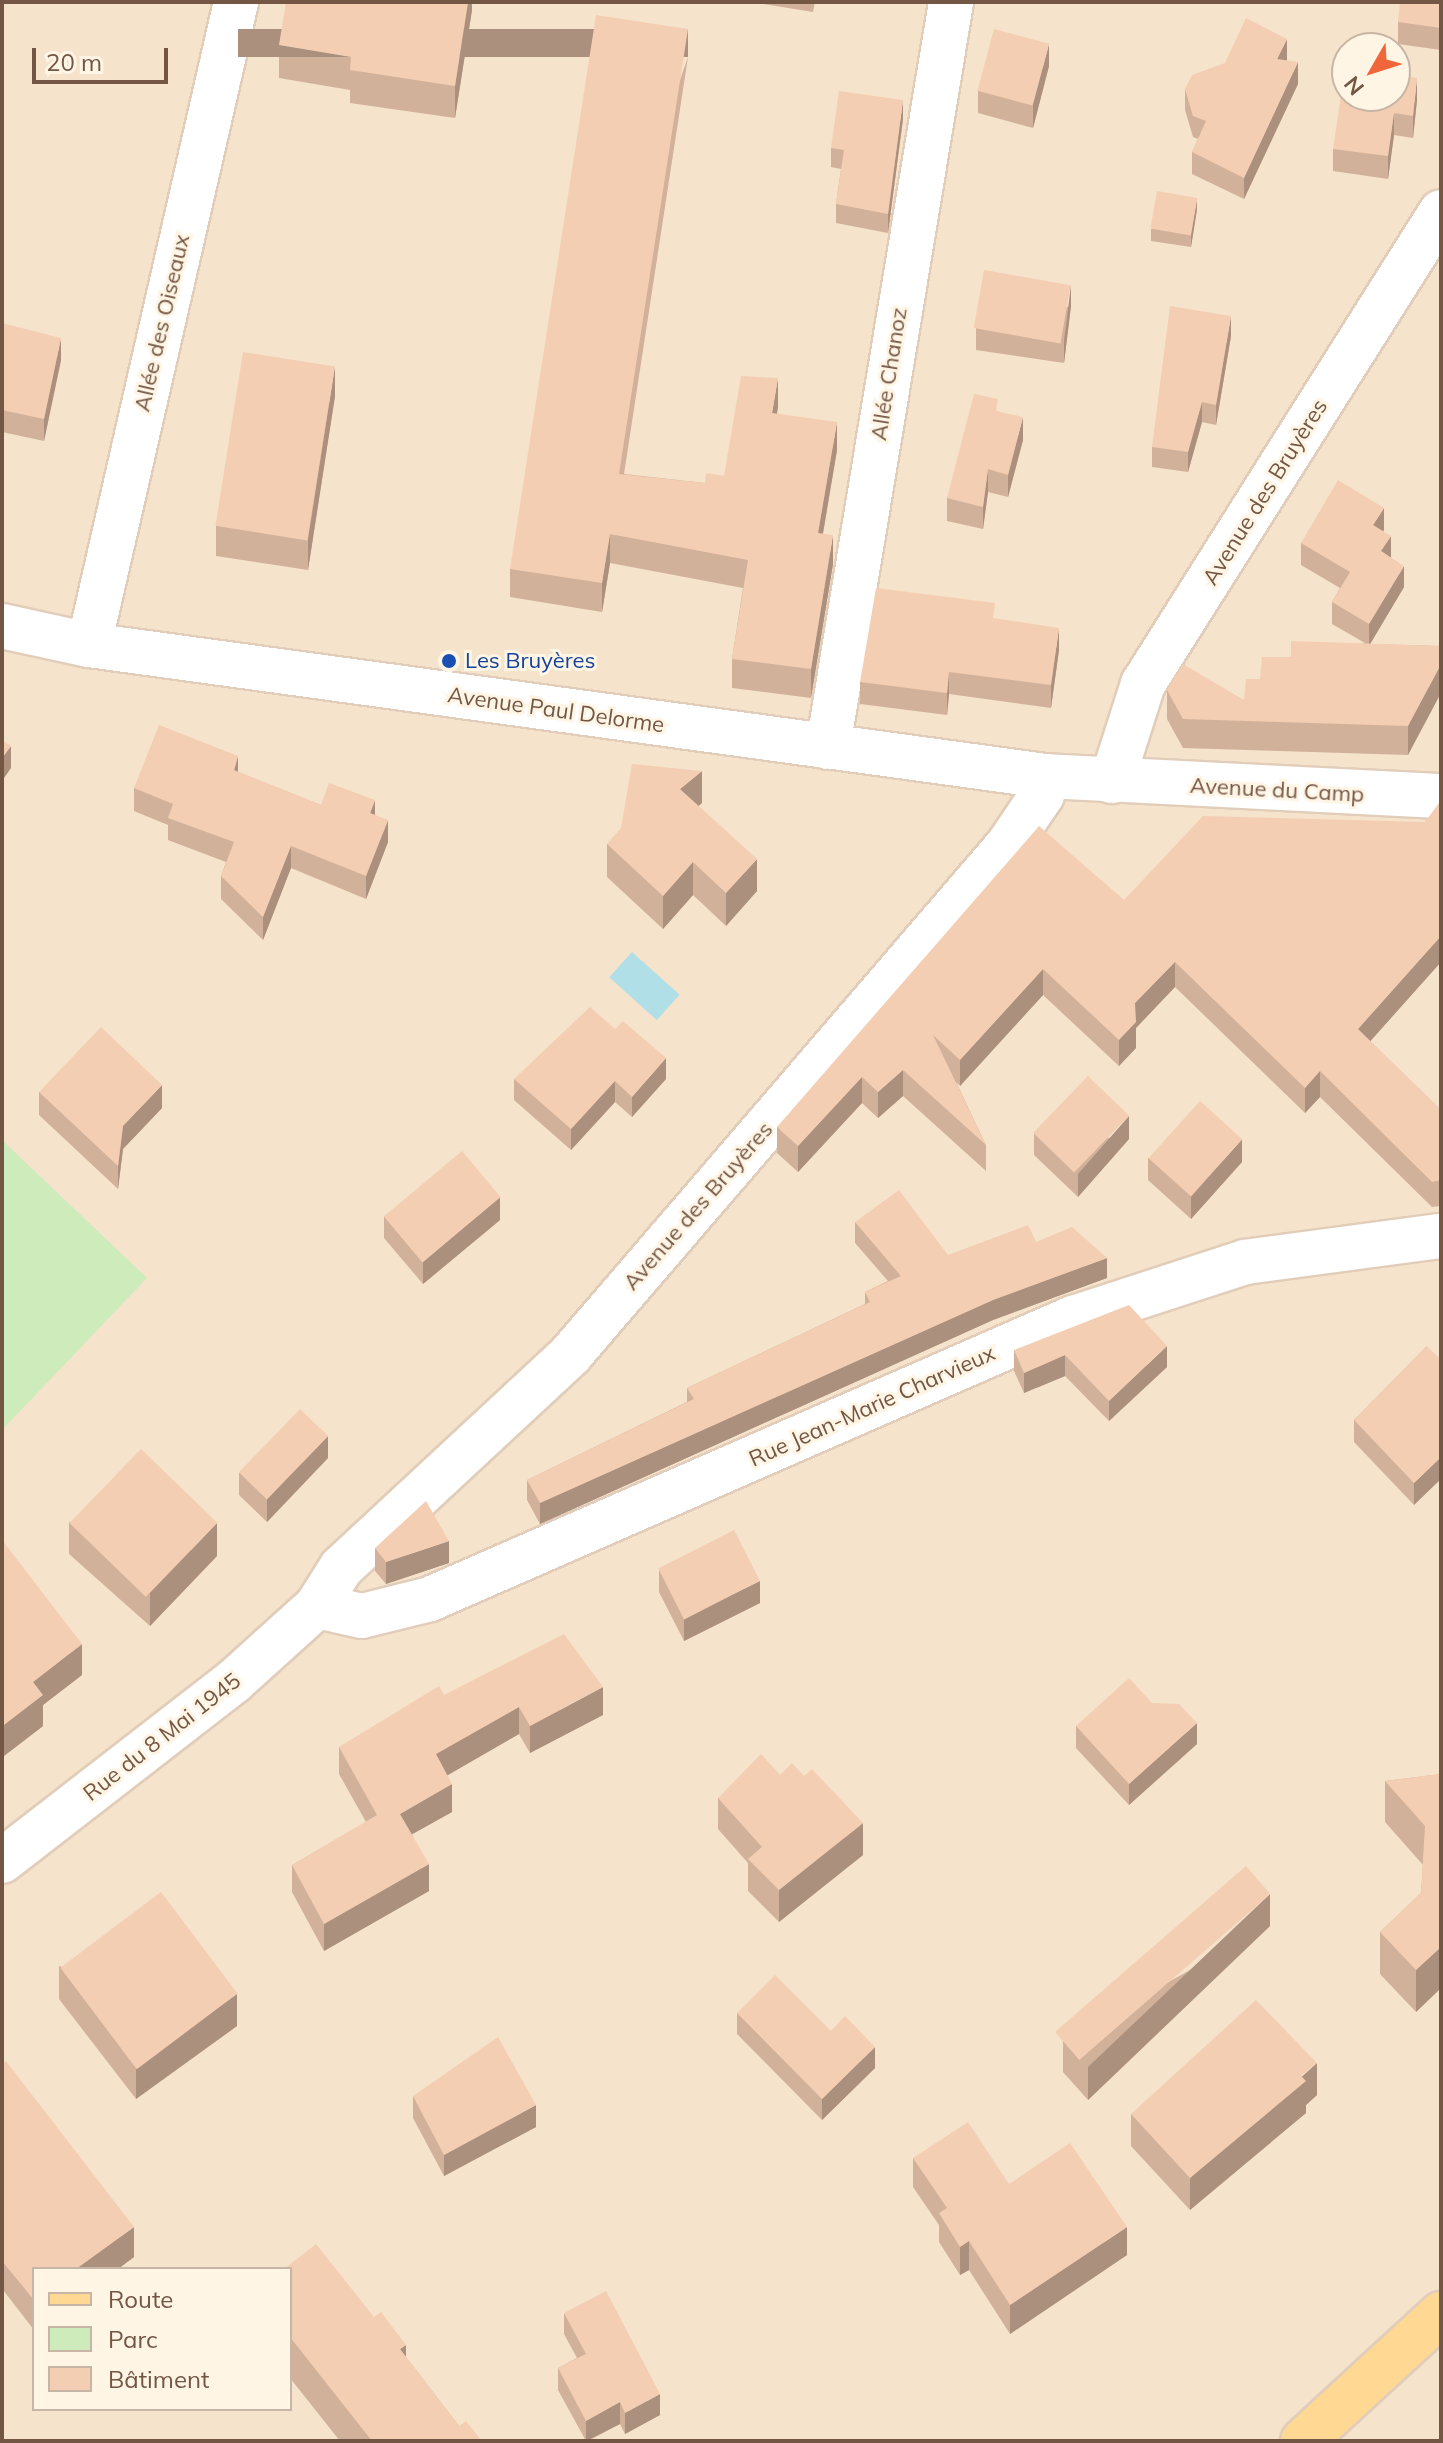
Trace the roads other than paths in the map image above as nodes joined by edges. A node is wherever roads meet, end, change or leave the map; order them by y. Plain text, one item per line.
1 (236, 2) edge
2 (951, 2) edge
3 (1441, 212) edge
4 (2, 626) edge
5 (89, 645) junction
6 (828, 747) junction
7 (1045, 776) junction
8 (1112, 781) junction
9 (1441, 796) edge
10 (1441, 1236) edge
11 (317, 1606) junction
12 (2, 1861) edge
13 (1441, 2314) edge
14 (1303, 2441) edge

1 - 5 street, Allée des Oiseaux
2 - 6 street, Allée Chanoz
3 - 8 street, Avenue des Bruyères
4 - 5 street, Avenue Paul Delorme
5 - 6 street, Avenue Paul Delorme
6 - 7 street, Avenue Paul Delorme
7 - 8 street, Avenue Paul Delorme
7 - 11 street, Avenue des Bruyères
8 - 9 street, Avenue du Camp
10 - 11 street, Rue Jean-Marie Charvieux
11 - 12 street, Rue du 8 Mai 1945
13 - 14 main road

